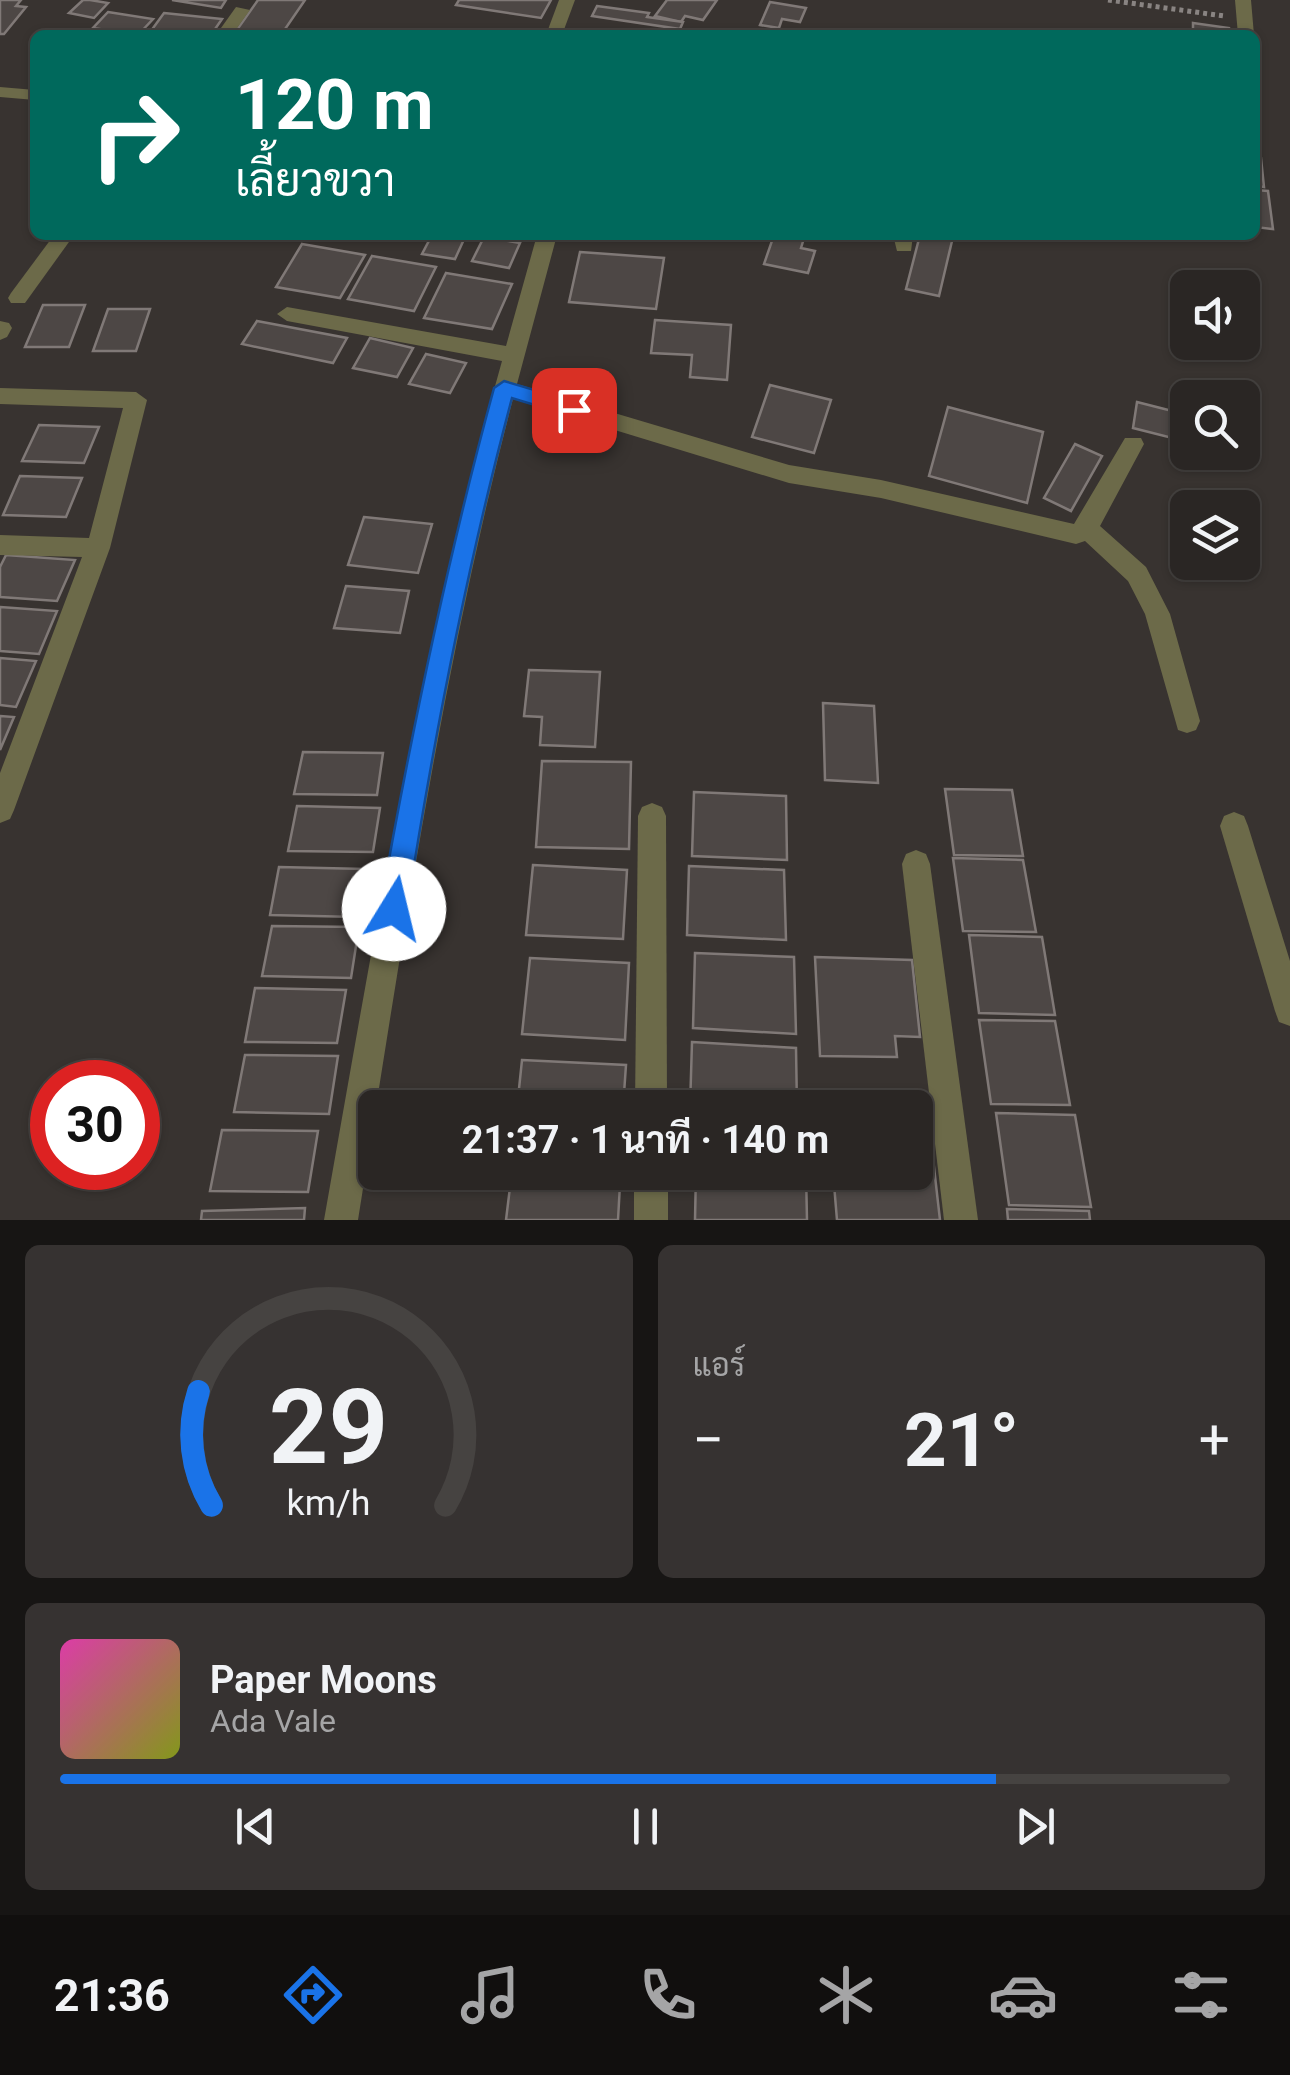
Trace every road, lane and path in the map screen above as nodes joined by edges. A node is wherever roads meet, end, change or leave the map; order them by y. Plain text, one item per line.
1 (567, 0) edge
2 (1108, 0) edge
3 (242, 10) dead end
4 (1245, 18) edge
5 (228, 30) edge
6 (556, 30) edge
7 (0, 92) edge
8 (30, 95) edge
9 (60, 240) edge
10 (546, 240) edge
11 (18, 298) dead end
12 (287, 314) dead end
13 (511, 356) junction
14 (504, 388) junction
15 (0, 396) edge
16 (1134, 444) dead end
17 (1086, 528) junction
18 (0, 545) edge
19 (98, 548) junction
20 (1187, 721) dead end
21 (0, 810) edge
22 (652, 816) dead end
23 (1234, 826) dead end
24 (916, 864) dead end
25 (1290, 1011) edge
26 (651, 1090) edge
27 (651, 1190) edge
28 (341, 1220) edge
29 (651, 1220) edge
30 (961, 1220) edge

1 - 6 street
2 - 4 path
3 - 5 street
7 - 8 street
9 - 11 street
10 - 13 street
12 - 13 street
13 - 14 street
14 - 17 street
14 - 28 street
15 - 19 street
16 - 17 street
17 - 20 street
18 - 19 street
19 - 21 street
22 - 26 street
23 - 25 street
24 - 30 street
27 - 29 street

